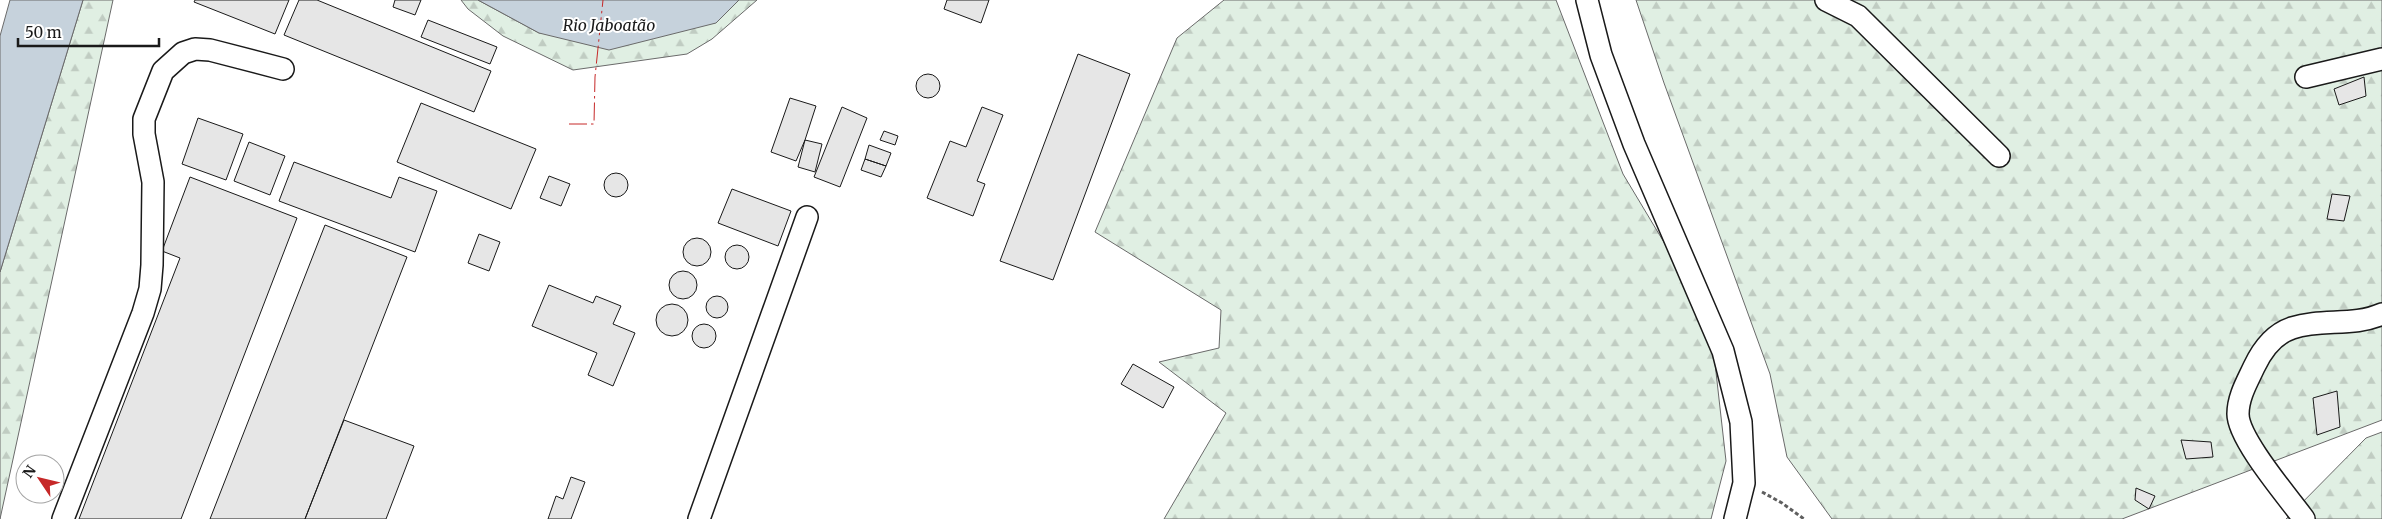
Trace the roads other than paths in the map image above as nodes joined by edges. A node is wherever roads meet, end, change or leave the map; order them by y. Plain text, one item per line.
1 (1587, 0) edge
2 (1826, 0) edge
3 (2382, 59) edge
4 (283, 69) dead end
5 (2306, 77) dead end
6 (1999, 156) dead end
7 (807, 217) dead end
8 (2382, 314) edge
9 (64, 519) edge
10 (699, 519) edge
11 (1736, 519) edge
12 (2304, 519) edge

1 - 11 street
2 - 6 street
3 - 5 street
4 - 9 street
7 - 10 street
8 - 12 street

